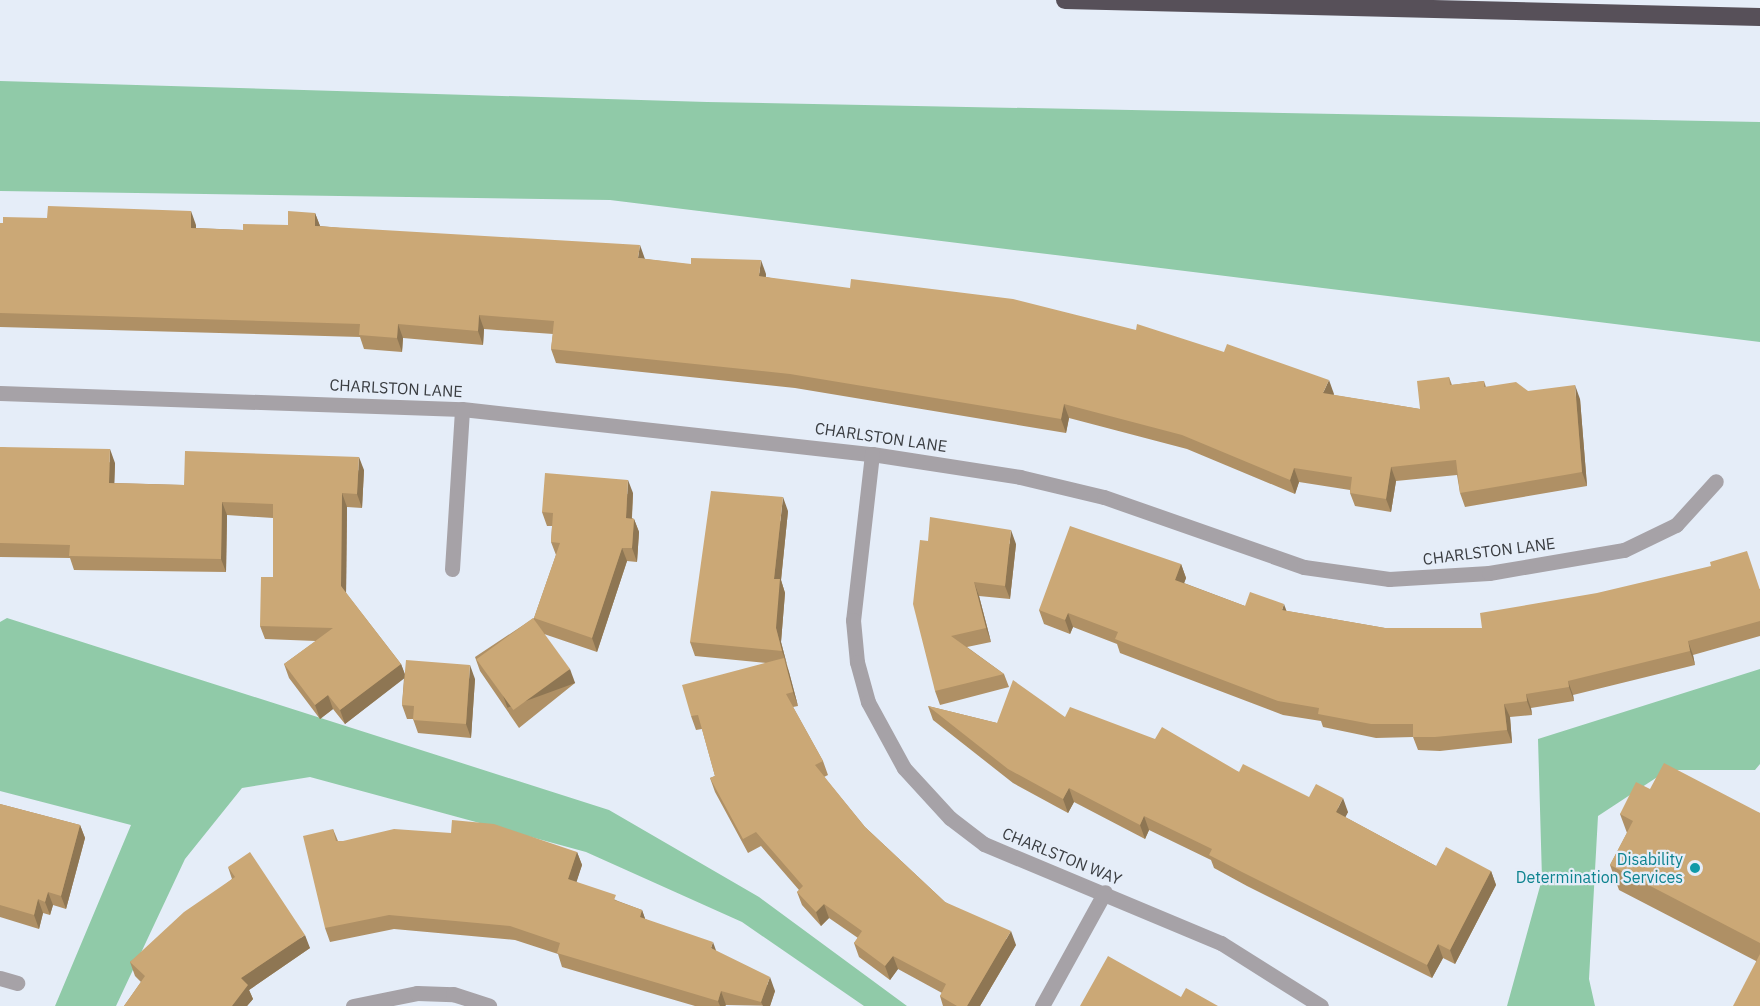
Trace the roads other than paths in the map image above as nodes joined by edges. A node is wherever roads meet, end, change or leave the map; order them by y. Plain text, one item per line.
1 (1065, 0) edge
2 (1760, 17) edge
3 (0, 393) edge
4 (462, 409) junction
5 (872, 454) junction
6 (1716, 481) dead end
7 (452, 569) dead end
8 (1105, 892) junction
9 (0, 978) edge
10 (17, 983) dead end
11 (353, 1006) edge
12 (489, 1006) edge
13 (1042, 1006) edge
14 (1321, 1006) edge

1 - 2 highway
3 - 4 street, CHARLSTON LANE
4 - 5 street, CHARLSTON LANE
4 - 7 street
5 - 6 street, CHARLSTON LANE
5 - 8 street, CHARLSTON WAY
8 - 13 street
8 - 14 street, CHARLSTON WAY
9 - 10 street
11 - 12 street

